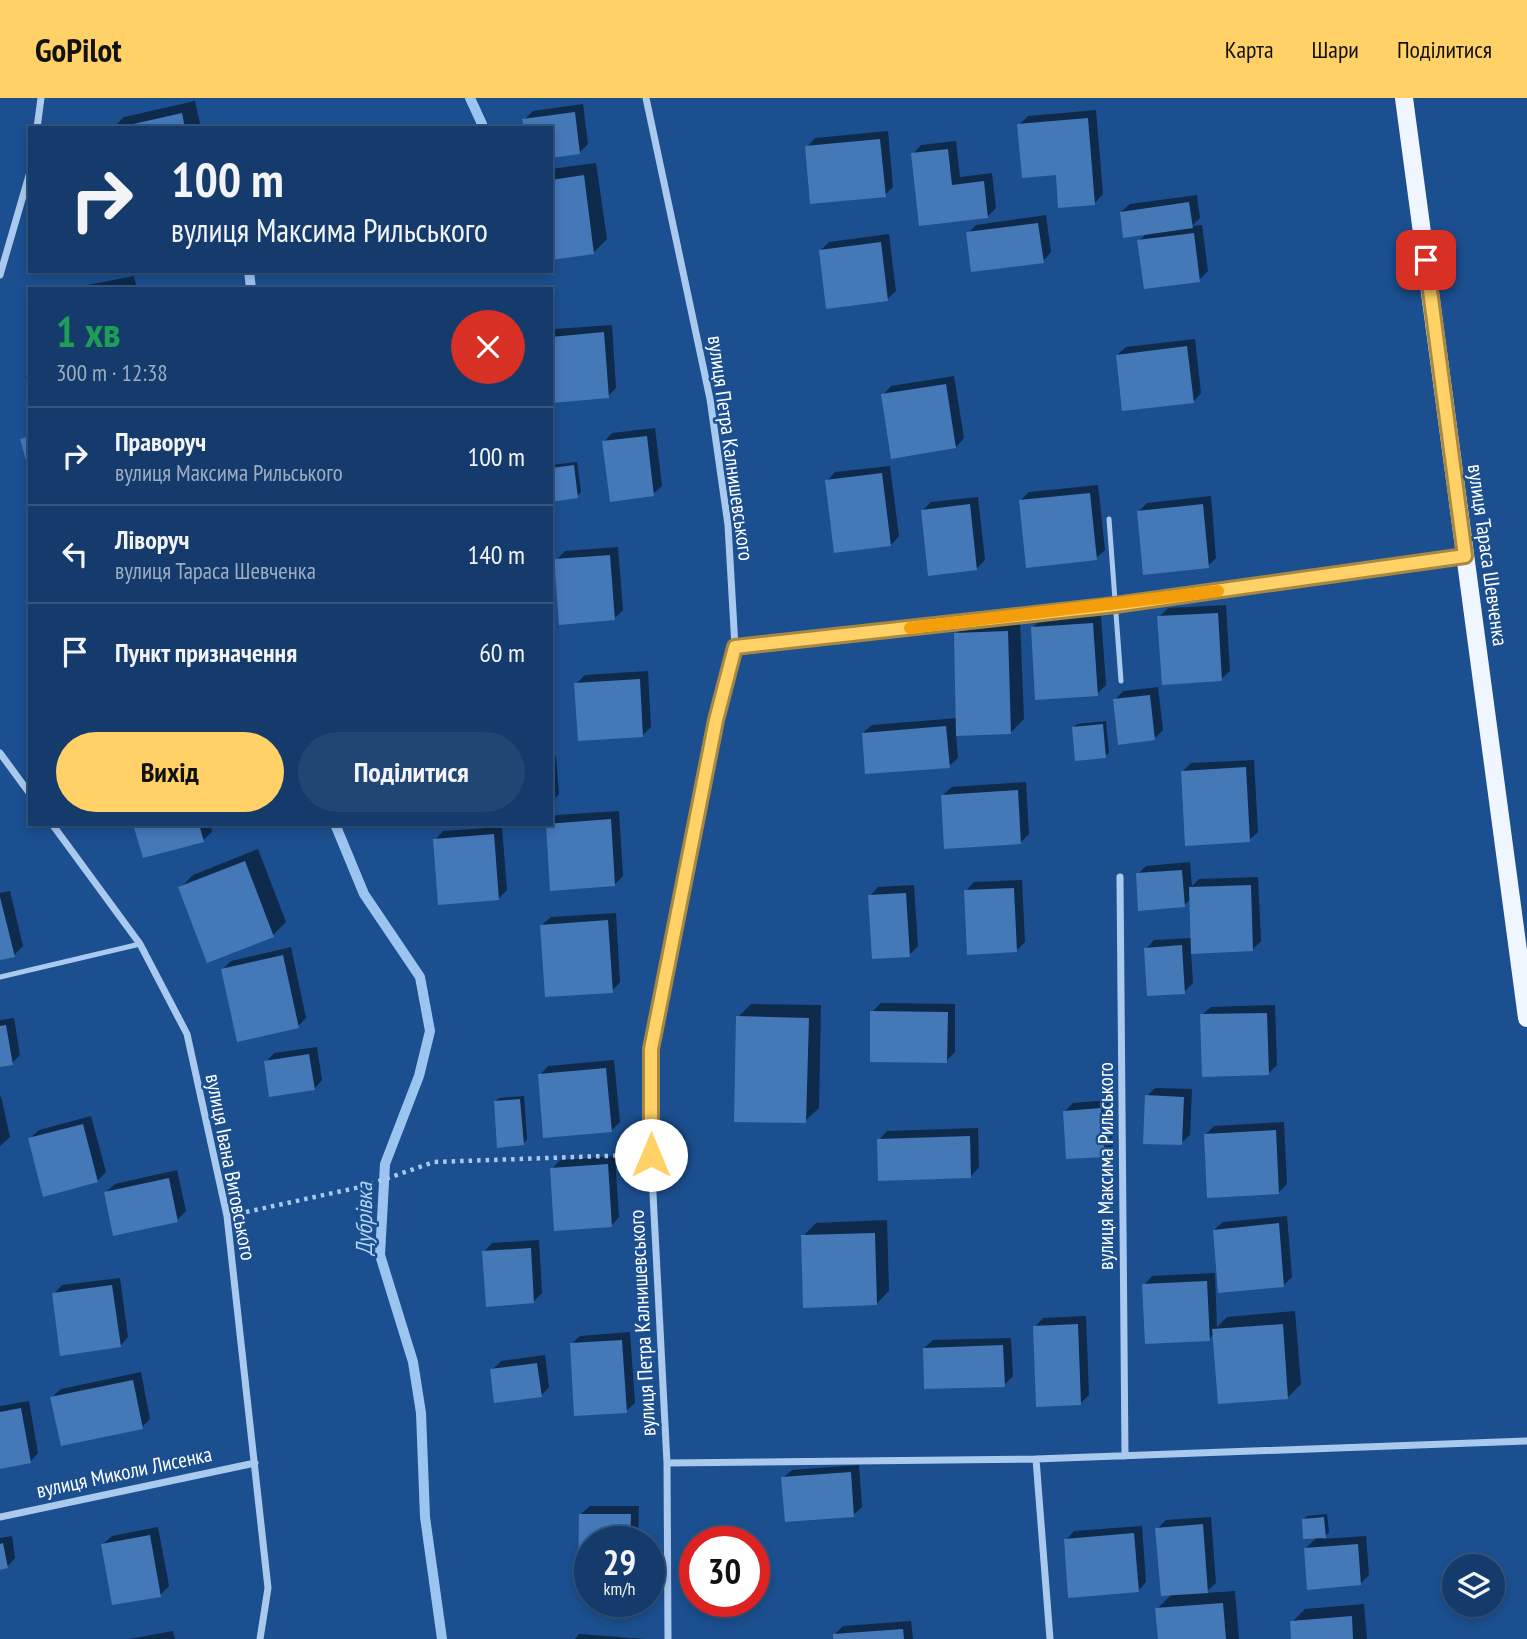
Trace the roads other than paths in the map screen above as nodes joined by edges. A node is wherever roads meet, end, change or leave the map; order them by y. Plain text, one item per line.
1 (41, 98) edge
2 (646, 98) edge
3 (1404, 98) edge
4 (37, 126) edge
5 (28, 179) edge
6 (0, 275) edge
7 (1109, 519) dead end
8 (1465, 556) junction
9 (1115, 605) junction
10 (735, 647) junction
11 (1121, 681) dead end
12 (0, 753) edge
13 (28, 791) edge
14 (53, 826) edge
15 (1120, 877) dead end
16 (140, 944) junction
17 (0, 977) edge
18 (1527, 1018) edge
19 (1527, 1441) edge
20 (1125, 1456) junction
21 (1035, 1459) junction
22 (255, 1463) junction
23 (667, 1463) junction
24 (0, 1517) edge
25 (260, 1639) edge
26 (668, 1639) edge
27 (1050, 1639) edge

1 - 4 street
2 - 10 street, вулиця Петра Калнишевського
3 - 8 main road, вулиця Тараса Шевченка
5 - 6 street
7 - 9 lane
8 - 9 street
8 - 18 main road, вулиця Тараса Шевченка
9 - 10 street
9 - 11 lane
10 - 23 street, вулиця Петра Калнишевського
12 - 13 street
14 - 16 street, вулиця Івана Виговського
15 - 20 street, вулиця Максима Рильського
16 - 17 lane
16 - 22 street, вулиця Івана Виговського
19 - 20 street
20 - 21 street
21 - 23 street
21 - 27 street
22 - 24 street, вулиця Миколи Лисенка
22 - 25 street, вулиця Івана Виговського
23 - 26 street, вулиця Петра Калнишевського

